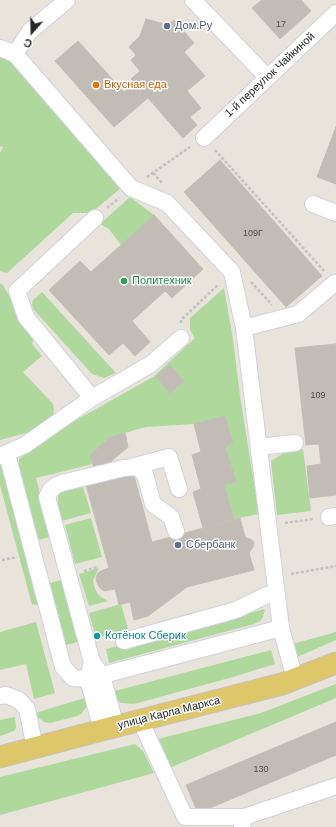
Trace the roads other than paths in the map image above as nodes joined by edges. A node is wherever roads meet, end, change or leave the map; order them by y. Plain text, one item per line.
1 (68, 0) edge
2 (193, 0) edge
3 (336, 13) edge
4 (0, 48) edge
5 (15, 54) junction
6 (267, 77) junction
7 (204, 138) road end
8 (313, 204) dead end
9 (336, 213) edge
10 (95, 218) road end
11 (335, 283) road end
12 (244, 328) junction
13 (181, 338) road end
14 (92, 398) junction
15 (295, 443) dead end
16 (259, 447) junction
17 (3, 455) edge
18 (131, 467) junction
19 (178, 489) dead end
20 (176, 531) dead end
21 (277, 594) junction
22 (281, 628) junction
23 (124, 641) dead end
24 (336, 663) edge
25 (95, 677) junction
26 (295, 679) junction
27 (0, 696) edge
28 (140, 720) junction
29 (109, 728) junction
30 (35, 748) junction
31 (0, 757) edge
32 (336, 786) edge
33 (243, 822) edge

1 - 5 street
2 - 6 street
3 - 6 street, 1-й переулок Чайкиной
4 - 5 street
5 - 12 street
6 - 7 street, 1-й переулок Чайкиной
8 - 9 street
10 - 14 street
11 - 12 street
12 - 16 street
13 - 14 street
14 - 17 street
15 - 16 street
16 - 21 street
17 - 25 street
18 - 19 street
18 - 20 street
18 - 25 street
21 - 22 street
21 - 23 street
22 - 25 street
22 - 26 street
24 - 26 main road, улица Карла Маркса
25 - 29 street
26 - 28 main road, улица Карла Маркса
27 - 30 street
28 - 29 main road, улица Карла Маркса
28 - 33 street
29 - 30 main road, улица Карла Маркса
30 - 31 main road, улица Карла Маркса
32 - 33 street

